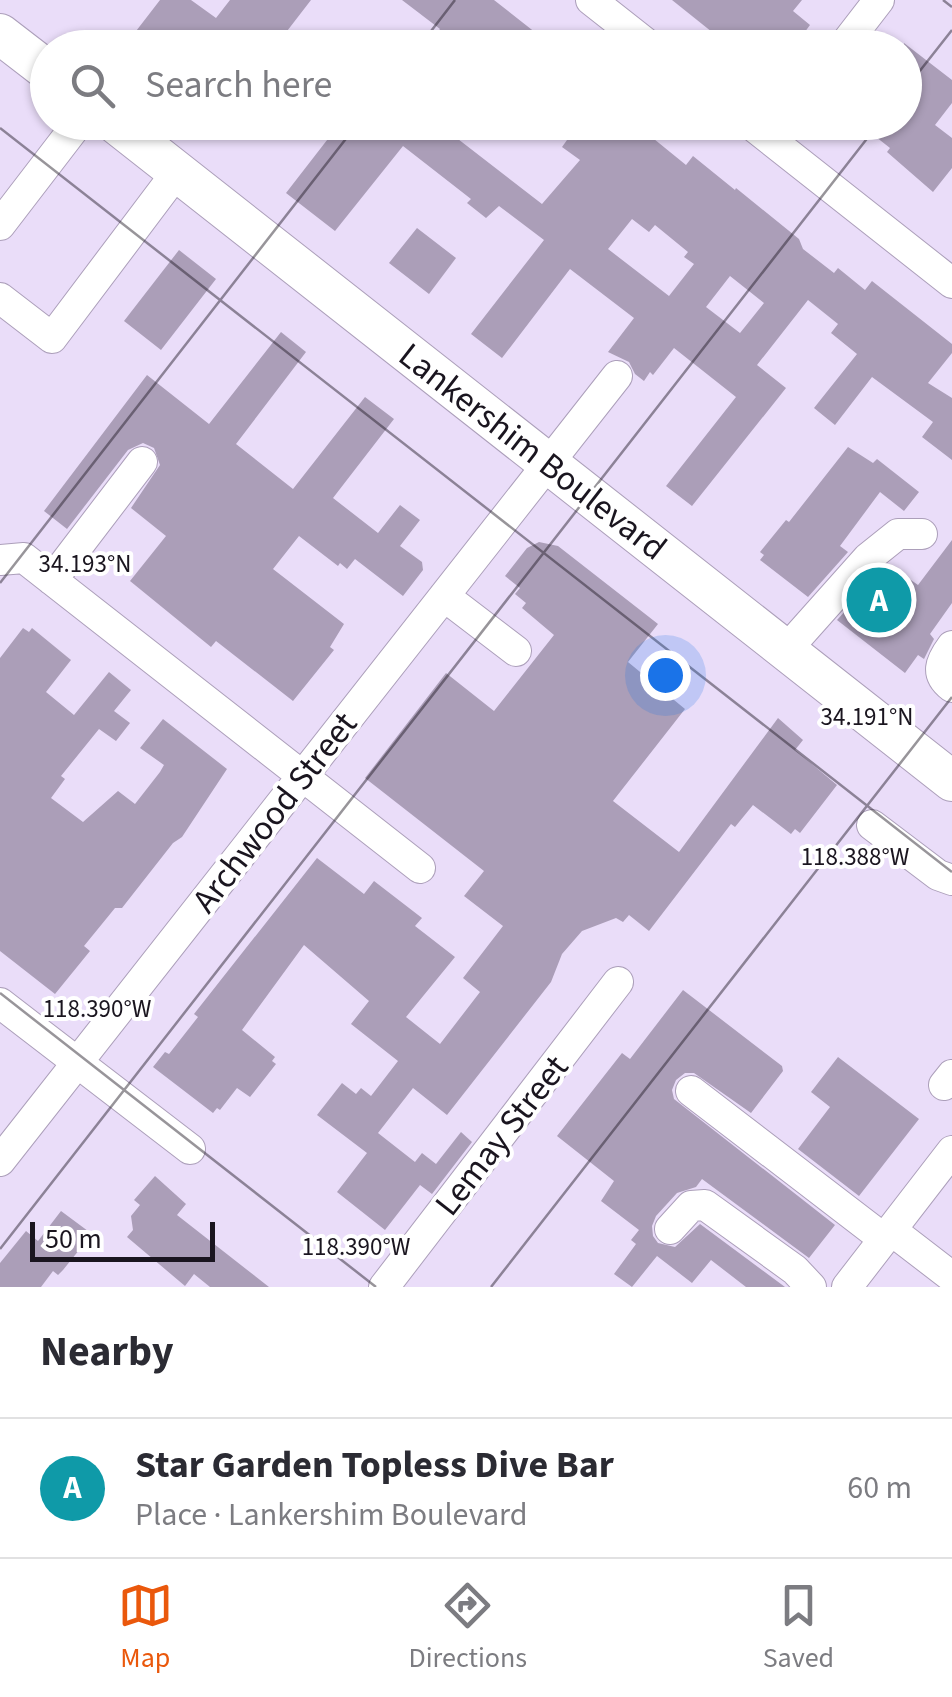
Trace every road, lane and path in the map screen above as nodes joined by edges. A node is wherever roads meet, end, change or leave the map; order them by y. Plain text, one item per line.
1 (879, 0) edge
2 (603, 4) edge
3 (632, 30) edge
4 (856, 30) edge
5 (0, 34) edge
6 (30, 57) edge
7 (65, 140) edge
8 (137, 140) edge
9 (782, 140) edge
10 (177, 172) junction
11 (0, 225) edge
12 (952, 282) edge
13 (0, 298) edge
14 (617, 376) dead end
15 (142, 462) dead end
16 (548, 463) junction
17 (922, 534) dead end
18 (12, 559) edge
19 (52, 580) junction
20 (444, 596) junction
21 (952, 646) edge
22 (786, 650) junction
23 (516, 651) dead end
24 (952, 688) edge
25 (302, 775) junction
26 (952, 781) edge
27 (872, 825) dead end
28 (420, 868) dead end
29 (952, 880) edge
30 (618, 982) dead end
31 (0, 1002) edge
32 (77, 1063) junction
33 (690, 1091) dead end
34 (190, 1149) dead end
35 (952, 1151) edge
36 (0, 1161) edge
37 (670, 1228) dead end
38 (888, 1235) junction
39 (952, 1277) edge
40 (384, 1287) edge
41 (811, 1287) edge
42 (847, 1287) edge

1 - 4 street
2 - 3 street
5 - 6 main road
7 - 11 street
8 - 10 main road, Lankershim Boulevard
9 - 12 street
10 - 13 street
10 - 16 main road, Lankershim Boulevard
14 - 16 street, Archwood Street
15 - 19 street
16 - 20 street, Archwood Street
16 - 22 main road, Lankershim Boulevard
17 - 22 street
18 - 19 street
19 - 25 street
20 - 23 street
20 - 25 street, Archwood Street
21 - 24 street
22 - 26 main road, Lankershim Boulevard
25 - 28 street
25 - 32 street, Archwood Street
27 - 29 street
30 - 40 street, Lemay Street
31 - 32 street
32 - 34 street
32 - 36 street, Archwood Street
33 - 38 street
35 - 38 street
37 - 41 street
38 - 39 street
38 - 42 street

